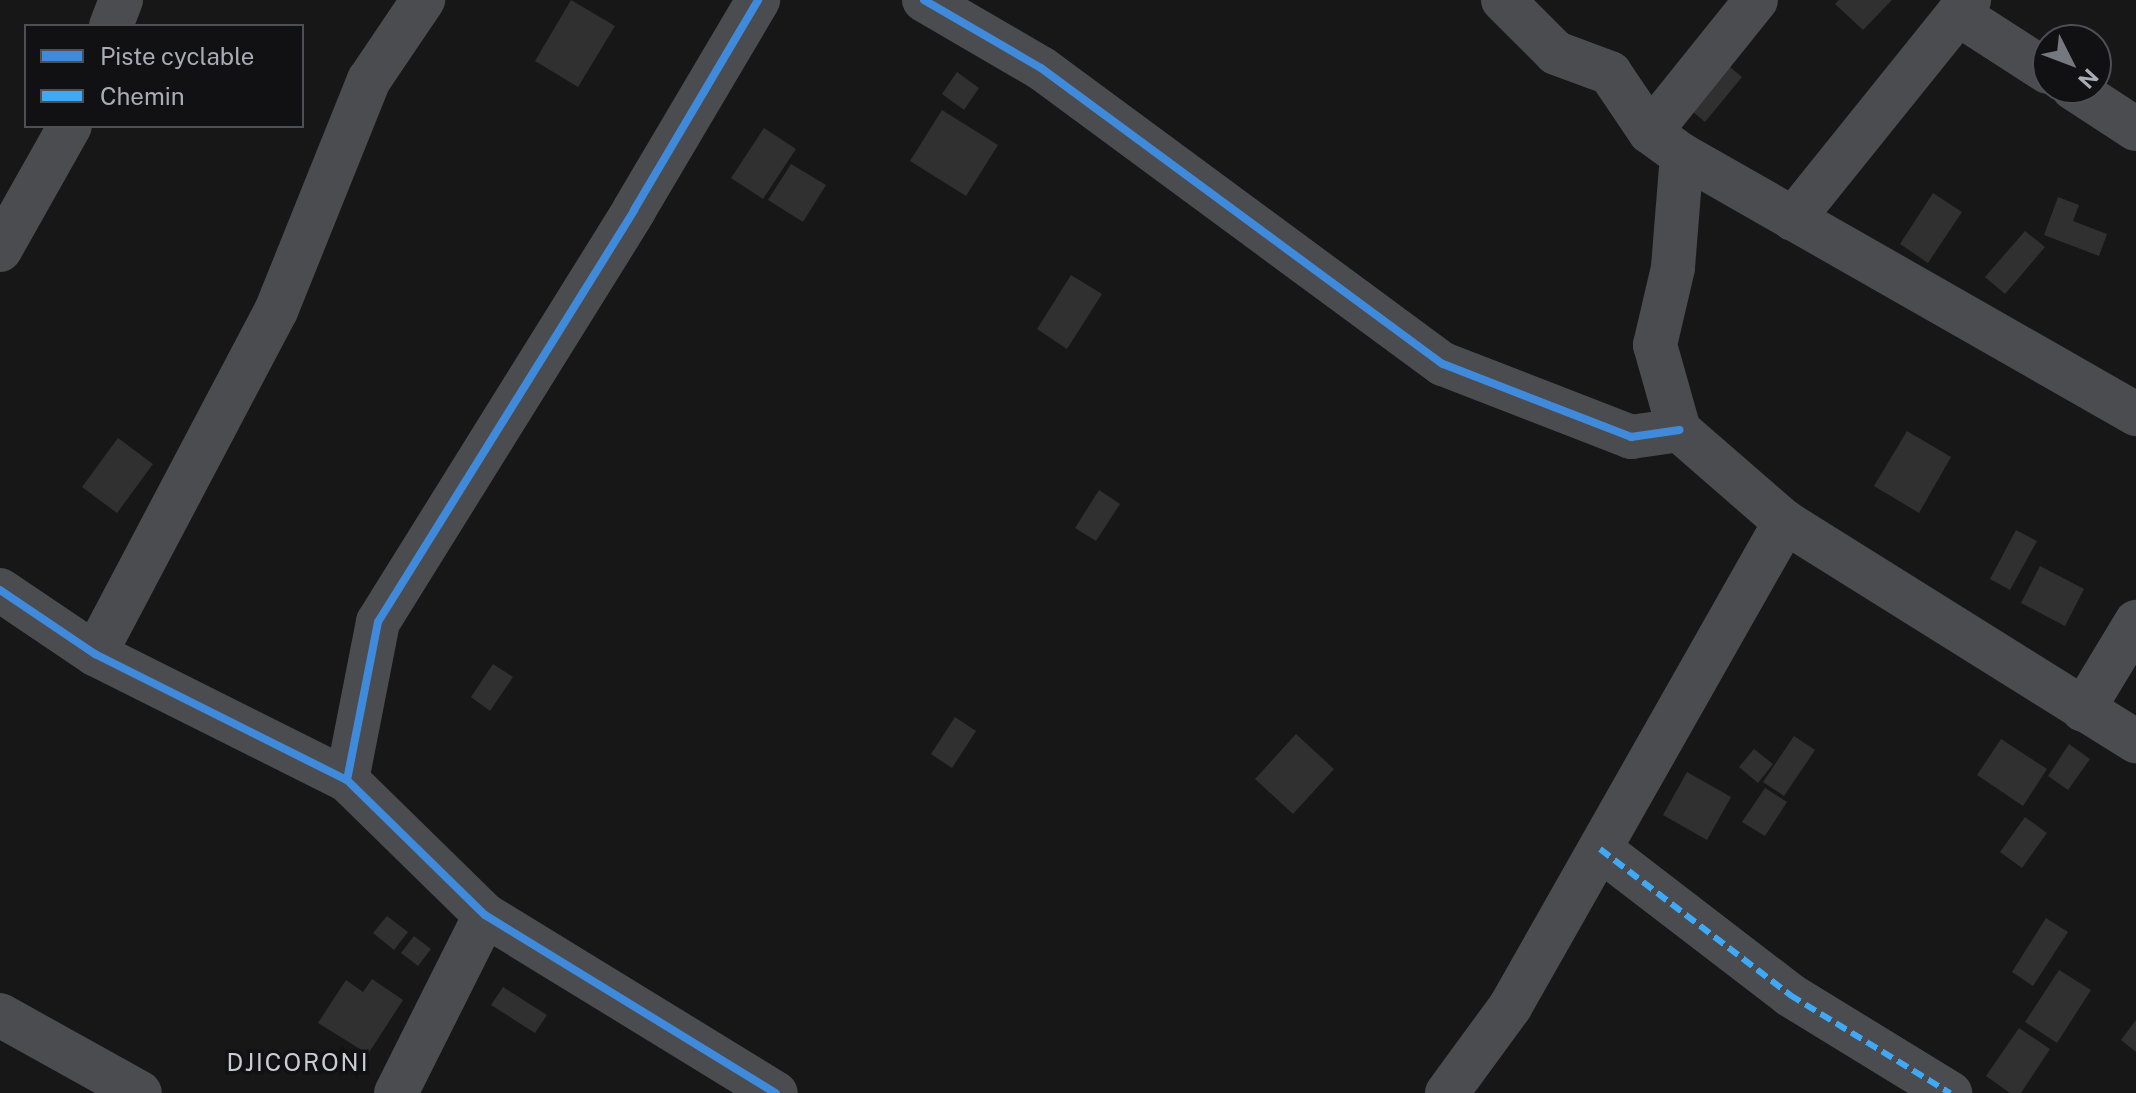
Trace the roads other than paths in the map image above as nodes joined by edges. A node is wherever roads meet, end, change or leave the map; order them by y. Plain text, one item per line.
1 (121, 0) edge
2 (423, 0) edge
3 (758, 0) edge
4 (924, 0) edge
5 (1503, 0) edge
6 (1756, 0) edge
7 (1963, 7) edge
8 (112, 24) edge
9 (2032, 60) edge
10 (2098, 104) edge
11 (69, 128) edge
12 (2136, 129) edge
13 (1666, 144) junction
14 (1793, 219) junction
15 (0, 250) edge
16 (2136, 414) edge
17 (1679, 430) junction
18 (1785, 522) junction
19 (0, 590) edge
20 (2136, 622) edge
21 (95, 654) junction
22 (2083, 710) junction
23 (2136, 741) edge
24 (347, 780) junction
25 (1600, 849) junction
26 (485, 915) junction
27 (0, 1015) edge
28 (140, 1093) edge
29 (396, 1093) edge
30 (776, 1093) edge
31 (1447, 1093) edge
32 (1950, 1093) edge

1 - 8 street
2 - 21 street
3 - 24 street
4 - 17 street
5 - 13 street
6 - 13 street
7 - 9 street
7 - 14 street
10 - 12 street
11 - 15 street
13 - 14 street
13 - 17 street
14 - 16 street
17 - 18 street
18 - 22 street
18 - 25 street
19 - 21 street
20 - 22 street
21 - 24 street
22 - 23 street
24 - 26 street
25 - 31 street
25 - 32 street
26 - 29 street
26 - 30 street
27 - 28 street

